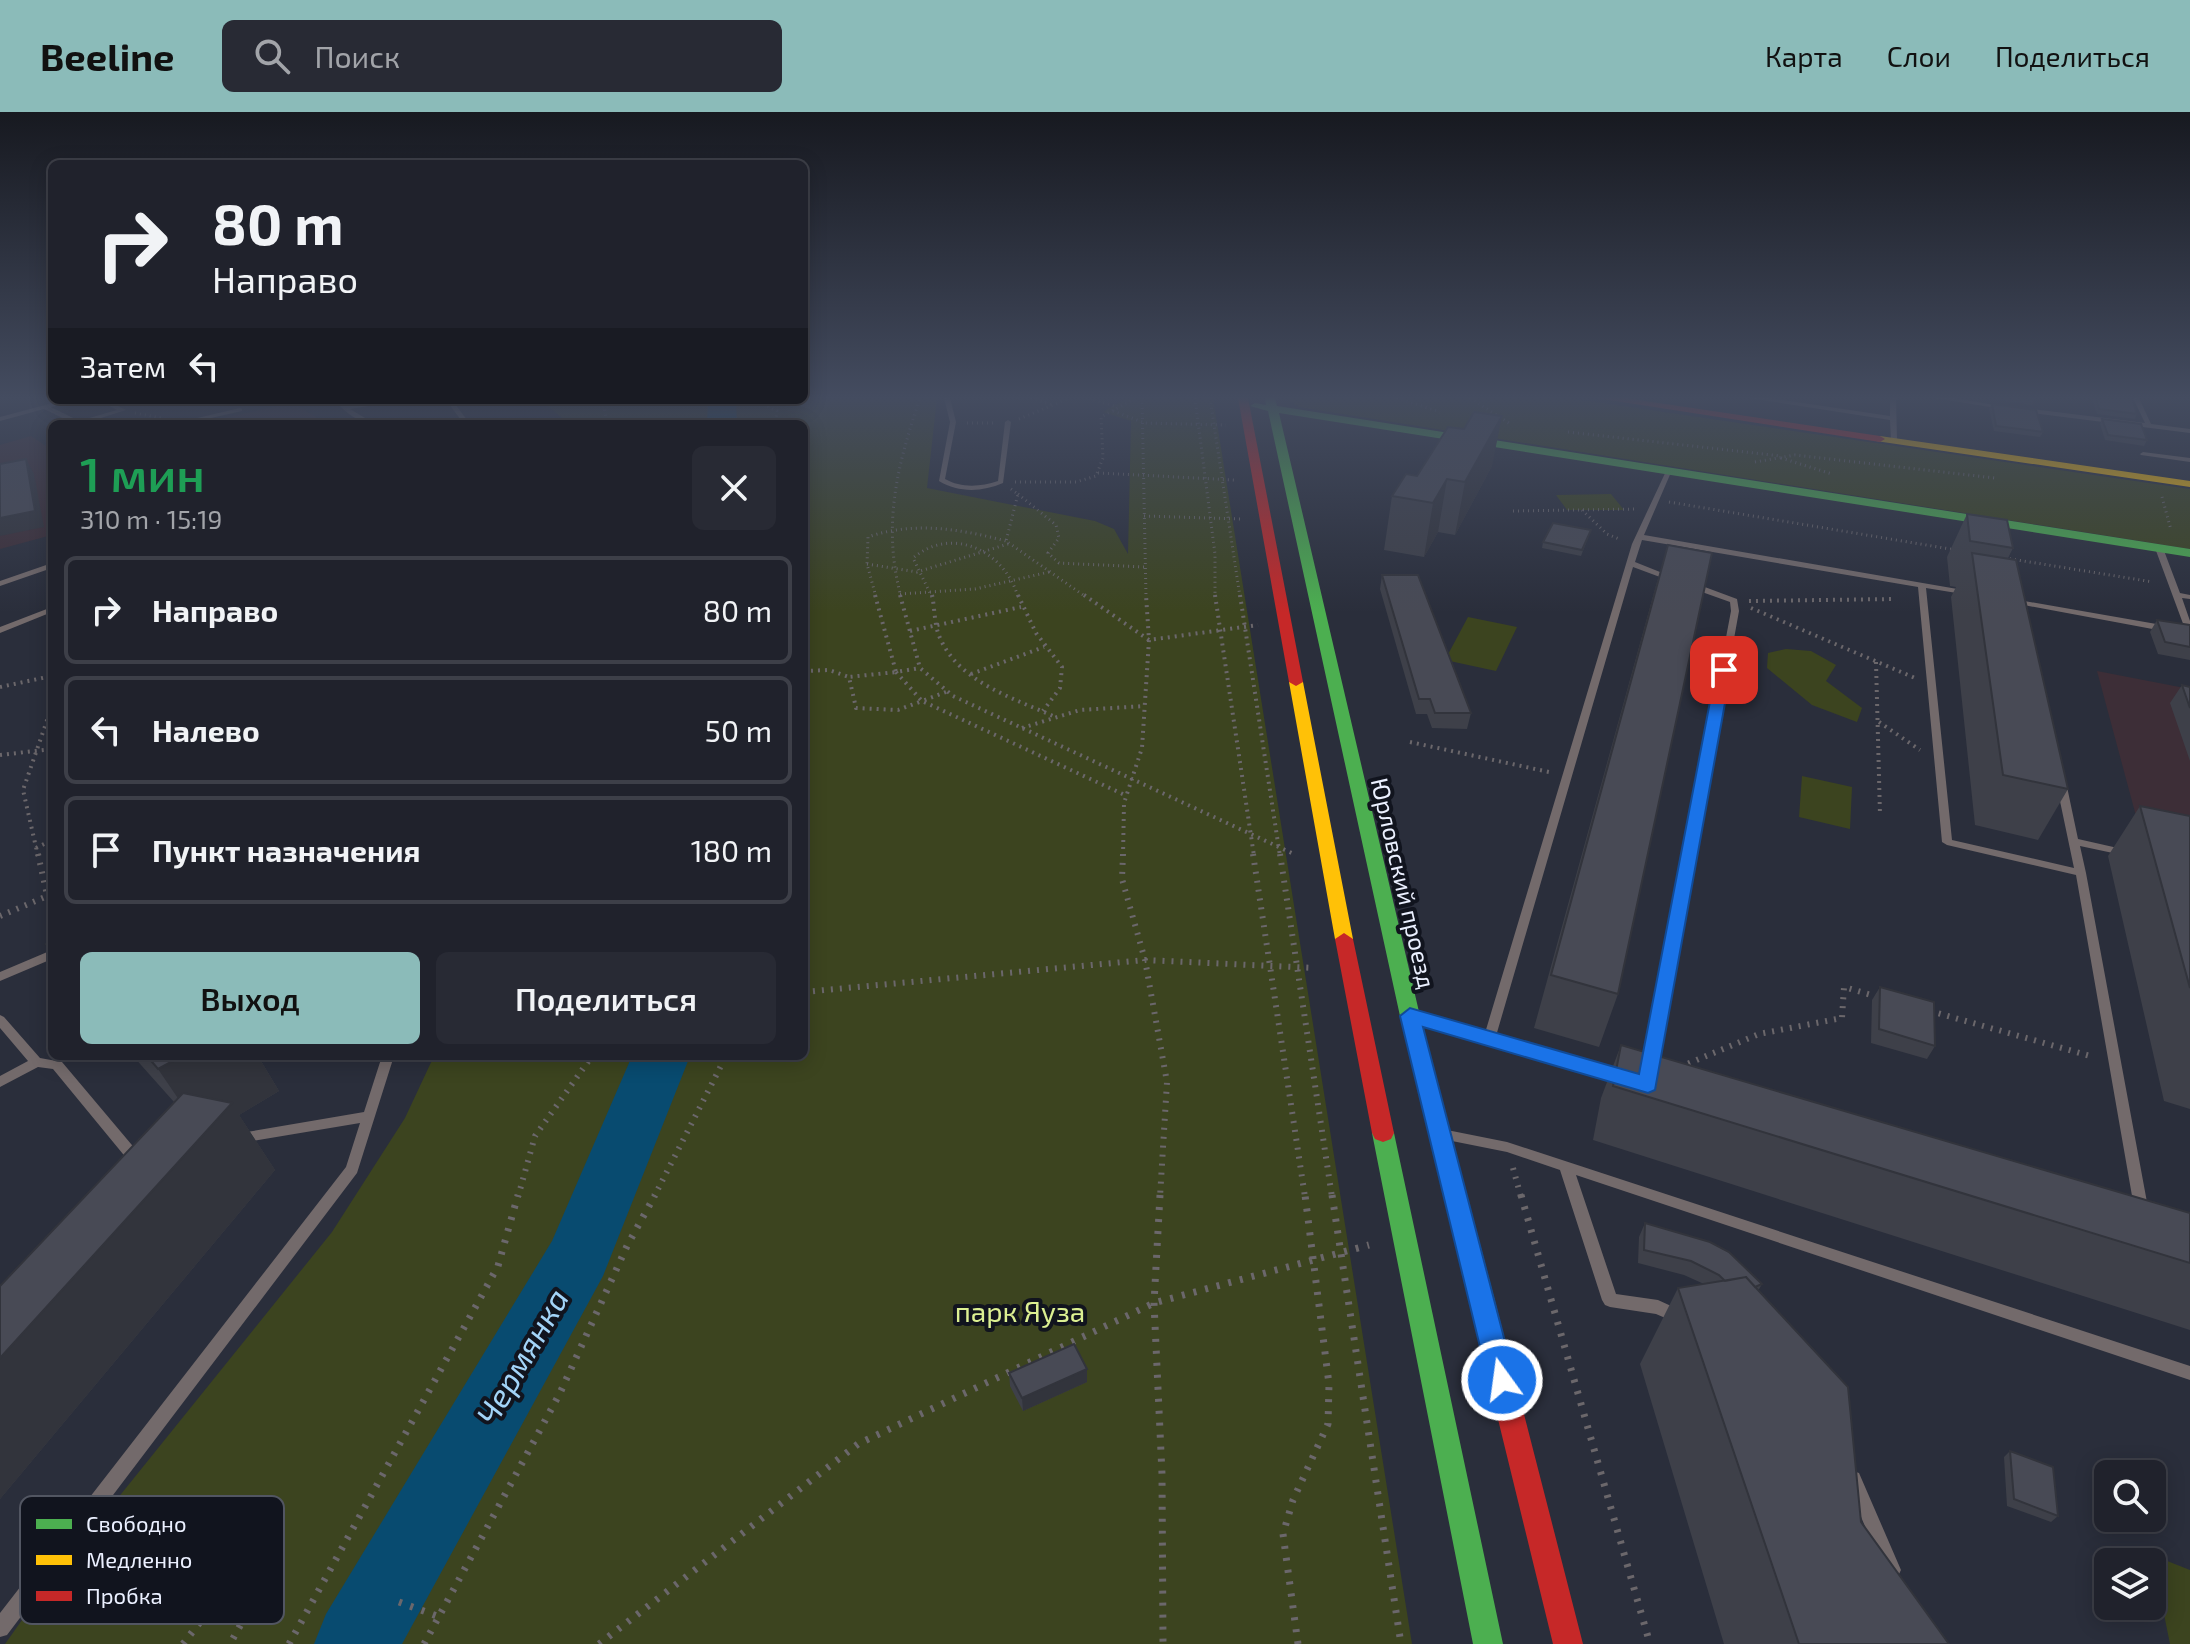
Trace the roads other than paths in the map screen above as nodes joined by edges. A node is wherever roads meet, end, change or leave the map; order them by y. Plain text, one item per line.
1 (943, 469) edge
2 (1002, 469) edge
3 (1257, 469) edge
4 (1286, 469) edge
5 (1666, 469) edge
6 (2090, 469) edge
7 (1669, 470) junction
8 (2190, 484) edge
9 (1637, 541) junction
10 (2166, 545) junction
11 (2190, 553) edge
12 (1630, 563) junction
13 (48, 566) edge
14 (0, 584) edge
15 (1922, 585) junction
16 (2175, 590) junction
17 (1980, 595) edge
18 (2190, 597) edge
19 (1995, 598) edge
20 (2024, 603) junction
21 (48, 611) edge
22 (2027, 618) edge
23 (0, 630) edge
24 (2190, 633) edge
25 (2058, 766) edge
26 (2073, 841) junction
27 (2146, 857) edge
28 (2081, 873) junction
29 (48, 956) edge
30 (0, 977) edge
31 (1410, 1016) junction
32 (0, 1020) edge
33 (1489, 1039) junction
34 (387, 1060) edge
35 (36, 1062) junction
36 (0, 1082) edge
37 (369, 1116) junction
38 (1439, 1133) junction
39 (228, 1140) edge
40 (1566, 1167) junction
41 (144, 1169) edge
42 (2130, 1225) edge
43 (1699, 1325) edge
44 (2190, 1373) edge
45 (1845, 1460) edge
46 (101, 1496) edge
47 (1900, 1587) edge
48 (20, 1602) edge
49 (0, 1628) edge
50 (1488, 1644) edge
51 (1568, 1644) edge

1 - 2 lane
3 - 50 main road
4 - 31 main road, Юрловский проезд
5 - 7 main road
6 - 8 main road
7 - 9 lane
7 - 10 main road
9 - 12 lane
9 - 15 lane
10 - 11 main road
10 - 16 lane
12 - 33 lane
12 - 33 lane
13 - 14 lane
15 - 17 lane
15 - 28 lane
16 - 18 lane
16 - 24 lane
19 - 20 lane
20 - 22 lane
20 - 24 lane
21 - 23 lane
25 - 26 lane
26 - 27 lane
26 - 28 lane
28 - 42 lane
29 - 30 lane
31 - 33 lane
31 - 38 main road, Юрловский проезд
32 - 35 lane
34 - 37 lane
35 - 36 lane
35 - 41 lane
37 - 39 lane
37 - 46 lane
38 - 40 lane
38 - 51 main road, Юрловский проезд
40 - 43 lane
40 - 44 lane
45 - 47 lane
48 - 49 lane

